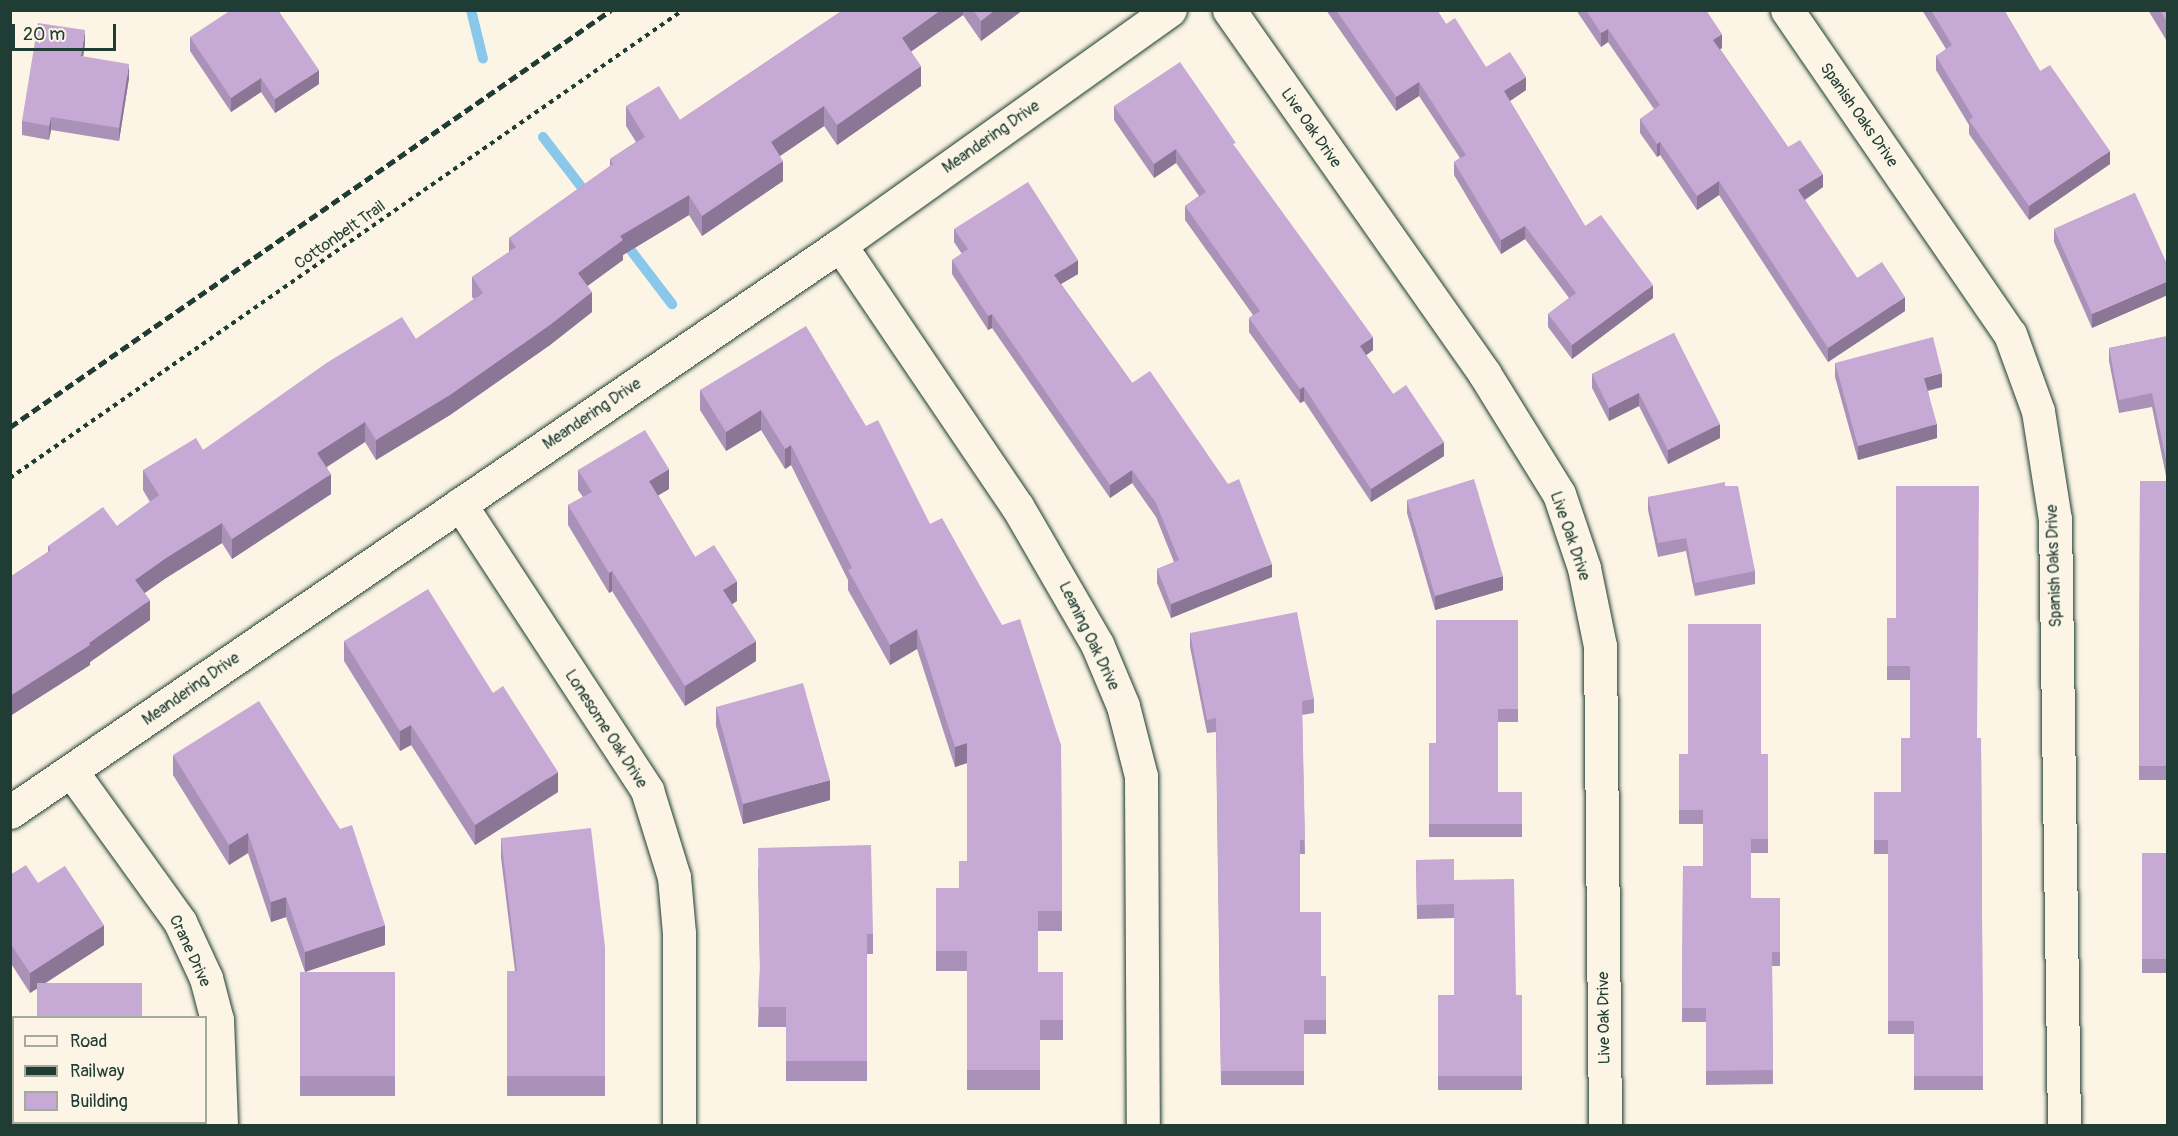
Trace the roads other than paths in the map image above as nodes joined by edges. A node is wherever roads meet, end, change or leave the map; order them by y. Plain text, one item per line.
1 (1170, 10) edge
2 (1229, 10) edge
3 (1787, 10) edge
4 (840, 245) junction
5 (460, 504) junction
6 (72, 771) junction
7 (10, 812) edge
8 (221, 1125) edge
9 (679, 1125) edge
10 (1143, 1125) edge
11 (1605, 1125) edge
12 (2064, 1125) edge

1 - 4 street, Meandering Drive
2 - 11 street, Live Oak Drive
3 - 12 street, Spanish Oaks Drive
4 - 5 street, Meandering Drive
4 - 10 street, Leaning Oak Drive
5 - 6 street, Meandering Drive
5 - 9 street, Lonesome Oak Drive
6 - 7 street, Meandering Drive
6 - 8 street, Crane Drive

